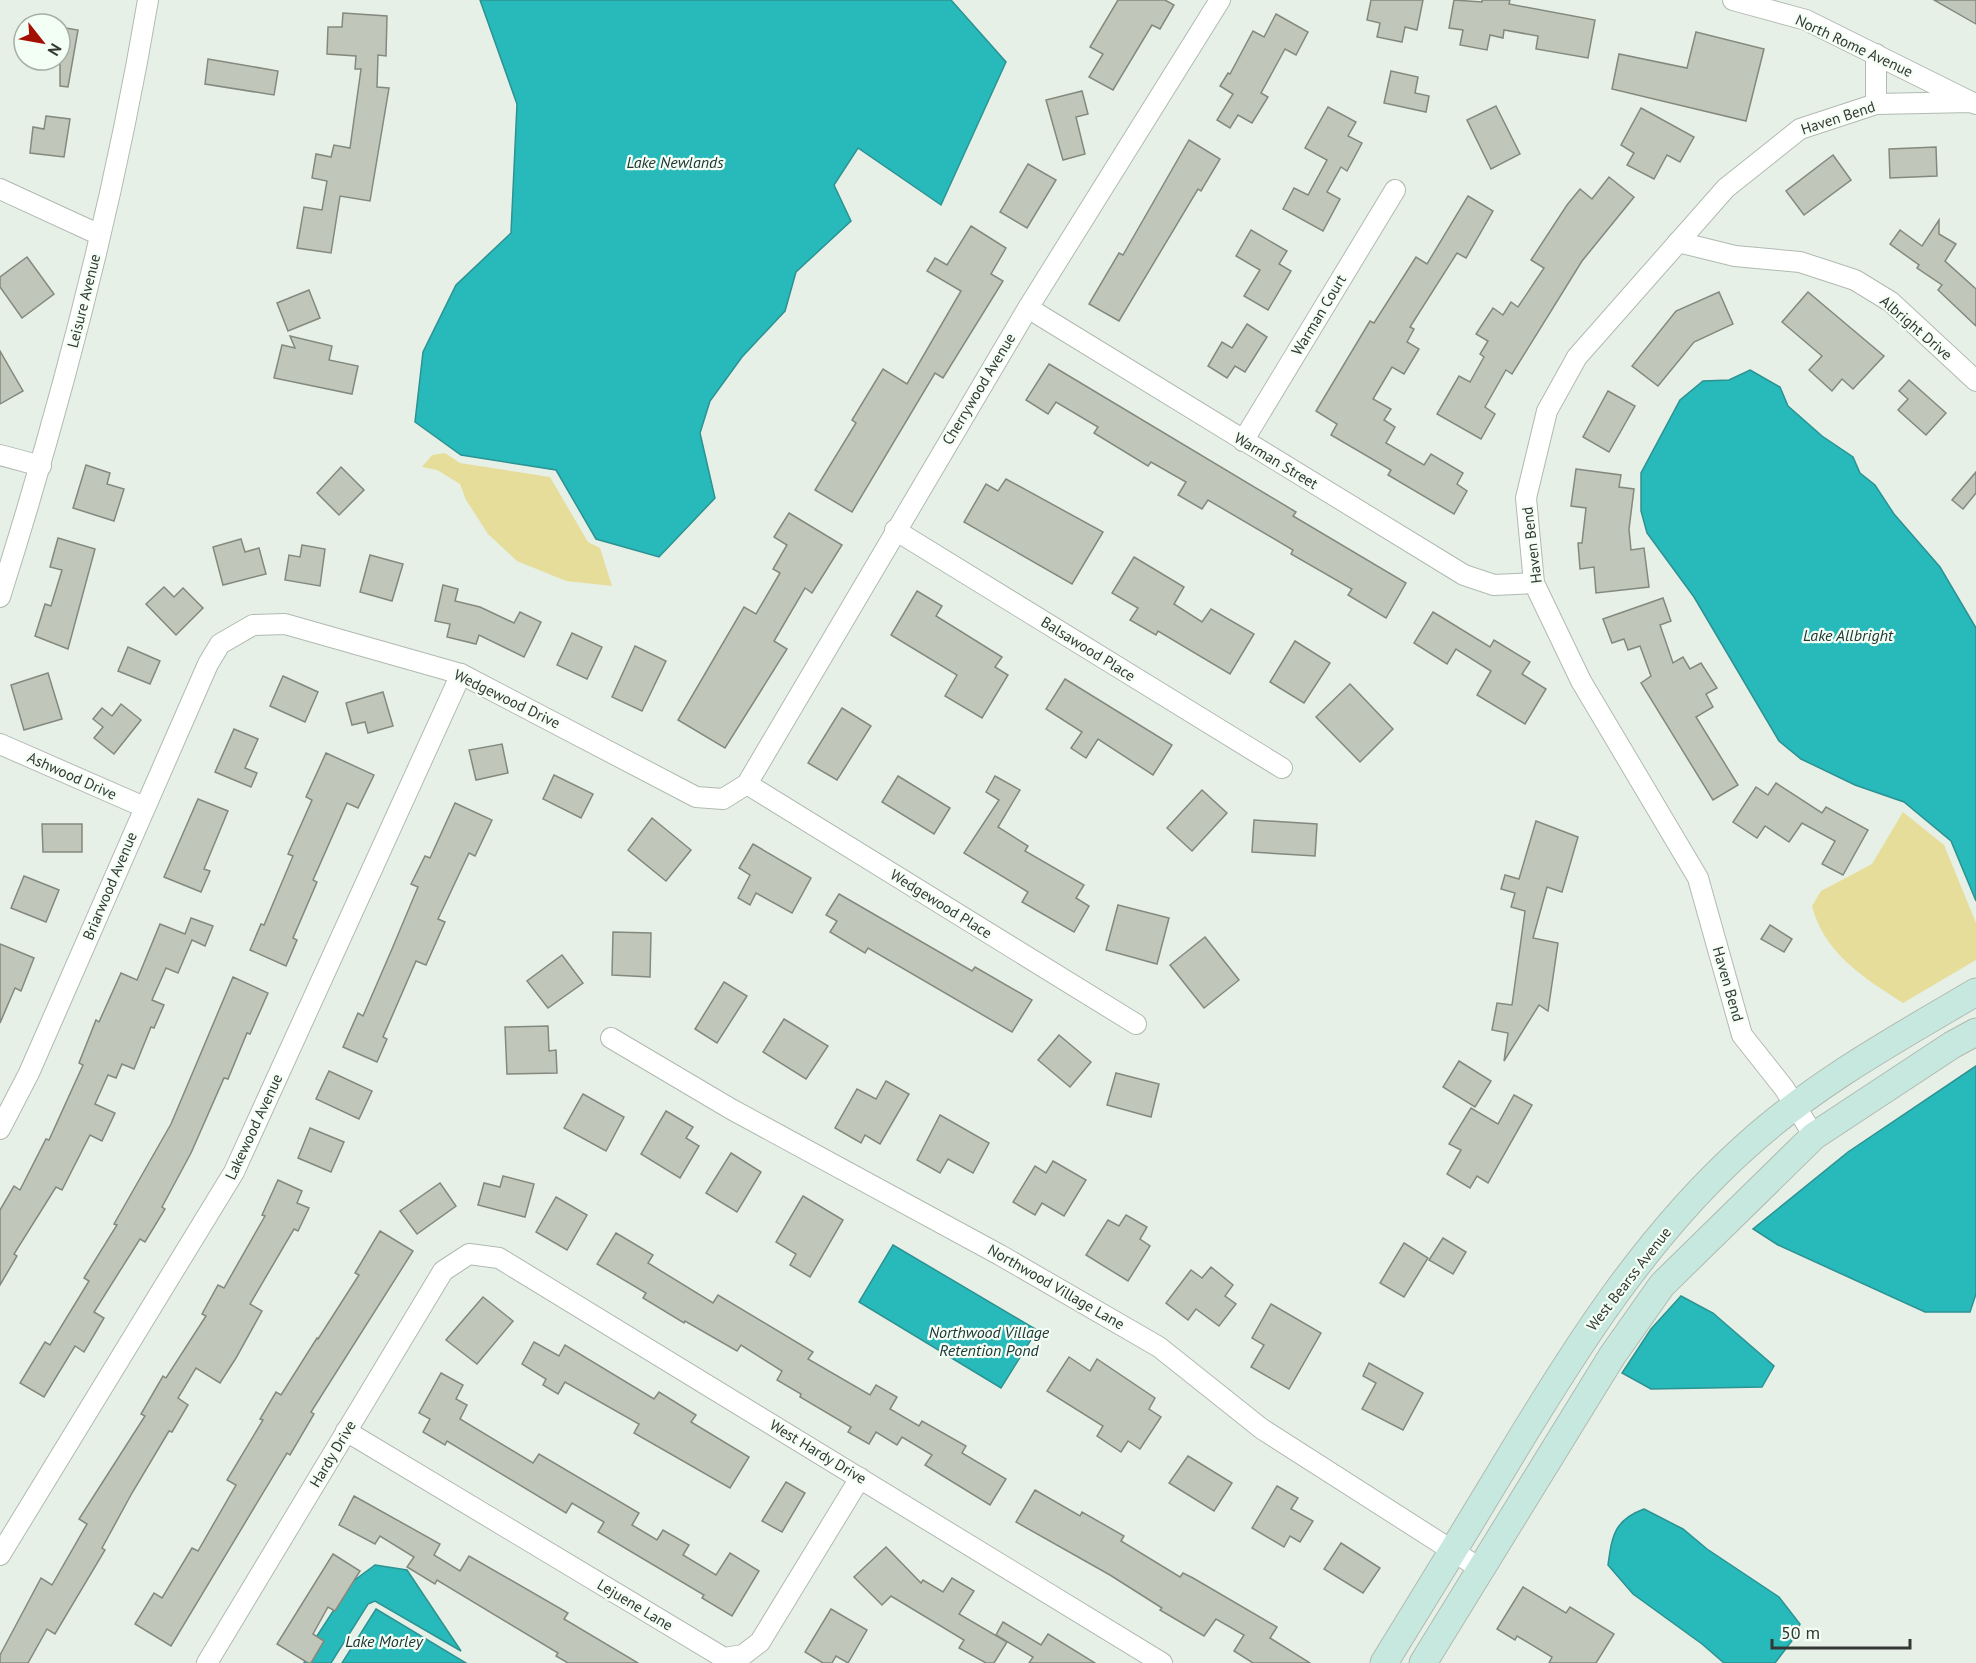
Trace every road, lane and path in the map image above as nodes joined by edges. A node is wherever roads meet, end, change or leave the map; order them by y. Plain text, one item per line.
1 (148, 0) edge
2 (1220, 0) edge
3 (1733, 0) edge
4 (1876, 54) junction
5 (1974, 103) edge
6 (1876, 104) junction
7 (0, 189) edge
8 (1395, 190) dead end
9 (100, 235) junction
10 (1678, 242) junction
11 (1028, 308) junction
12 (1976, 381) edge
13 (1243, 441) junction
14 (0, 455) edge
15 (42, 466) junction
16 (895, 530) junction
17 (1534, 583) junction
18 (0, 597) edge
19 (220, 644) joint
20 (461, 674) junction
21 (0, 744) edge
22 (1282, 768) dead end
23 (747, 784) junction
24 (144, 807) junction
25 (1976, 992) edge
26 (1136, 1024) dead end
27 (1976, 1032) edge
28 (611, 1038) dead end
29 (1794, 1106) junction
30 (0, 1129) edge
31 (1814, 1136) junction
32 (469, 1254) joint
33 (1552, 1387) junction
34 (1582, 1404) junction
35 (346, 1431) junction
36 (860, 1478) junction
37 (1453, 1552) junction
38 (0, 1555) edge
39 (1481, 1569) junction
40 (207, 1663) edge
41 (1162, 1663) edge
42 (1384, 1663) edge
43 (1423, 1663) edge

1 - 9 street, Leisure Avenue
2 - 11 street, Cherrywood Avenue
3 - 4 street, North Rome Avenue
4 - 5 street, North Rome Avenue
4 - 6 street
5 - 6 street, Haven Bend
6 - 10 street, Haven Bend
7 - 9 street
8 - 13 street, Warman Court
9 - 15 street, Leisure Avenue
10 - 12 street, Albright Drive
10 - 17 street, Haven Bend
11 - 13 street, Warman Street
11 - 16 street, Cherrywood Avenue
13 - 17 street, Warman Street
14 - 15 street
15 - 18 street, Leisure Avenue
16 - 22 street, Balsawood Place
16 - 23 street, Cherrywood Avenue
17 - 29 street, Haven Bend
19 - 20 street, Wedgewood Drive
19 - 24 street, Briarwood Avenue
20 - 23 street, Wedgewood Drive
20 - 38 street, Lakewood Avenue
21 - 24 street, Ashwood Drive
23 - 26 street, Wedgewood Place
24 - 30 street, Briarwood Avenue
25 - 29 main road, West Bearss Avenue
27 - 31 main road, West Bearss Avenue
28 - 37 street, Northwood Village Lane
29 - 31 street, Haven Bend
29 - 33 main road, West Bearss Avenue
31 - 34 main road, West Bearss Avenue
32 - 35 street, Hardy Drive
32 - 36 street, West Hardy Drive
33 - 34 street
33 - 37 main road, West Bearss Avenue
34 - 39 main road, West Bearss Avenue
35 - 36 street, Lejuene Lane
35 - 40 street, Hardy Drive
36 - 41 street, West Hardy Drive
37 - 39 street, Northwood Village Lane
37 - 42 main road, West Bearss Avenue
39 - 43 main road, West Bearss Avenue

